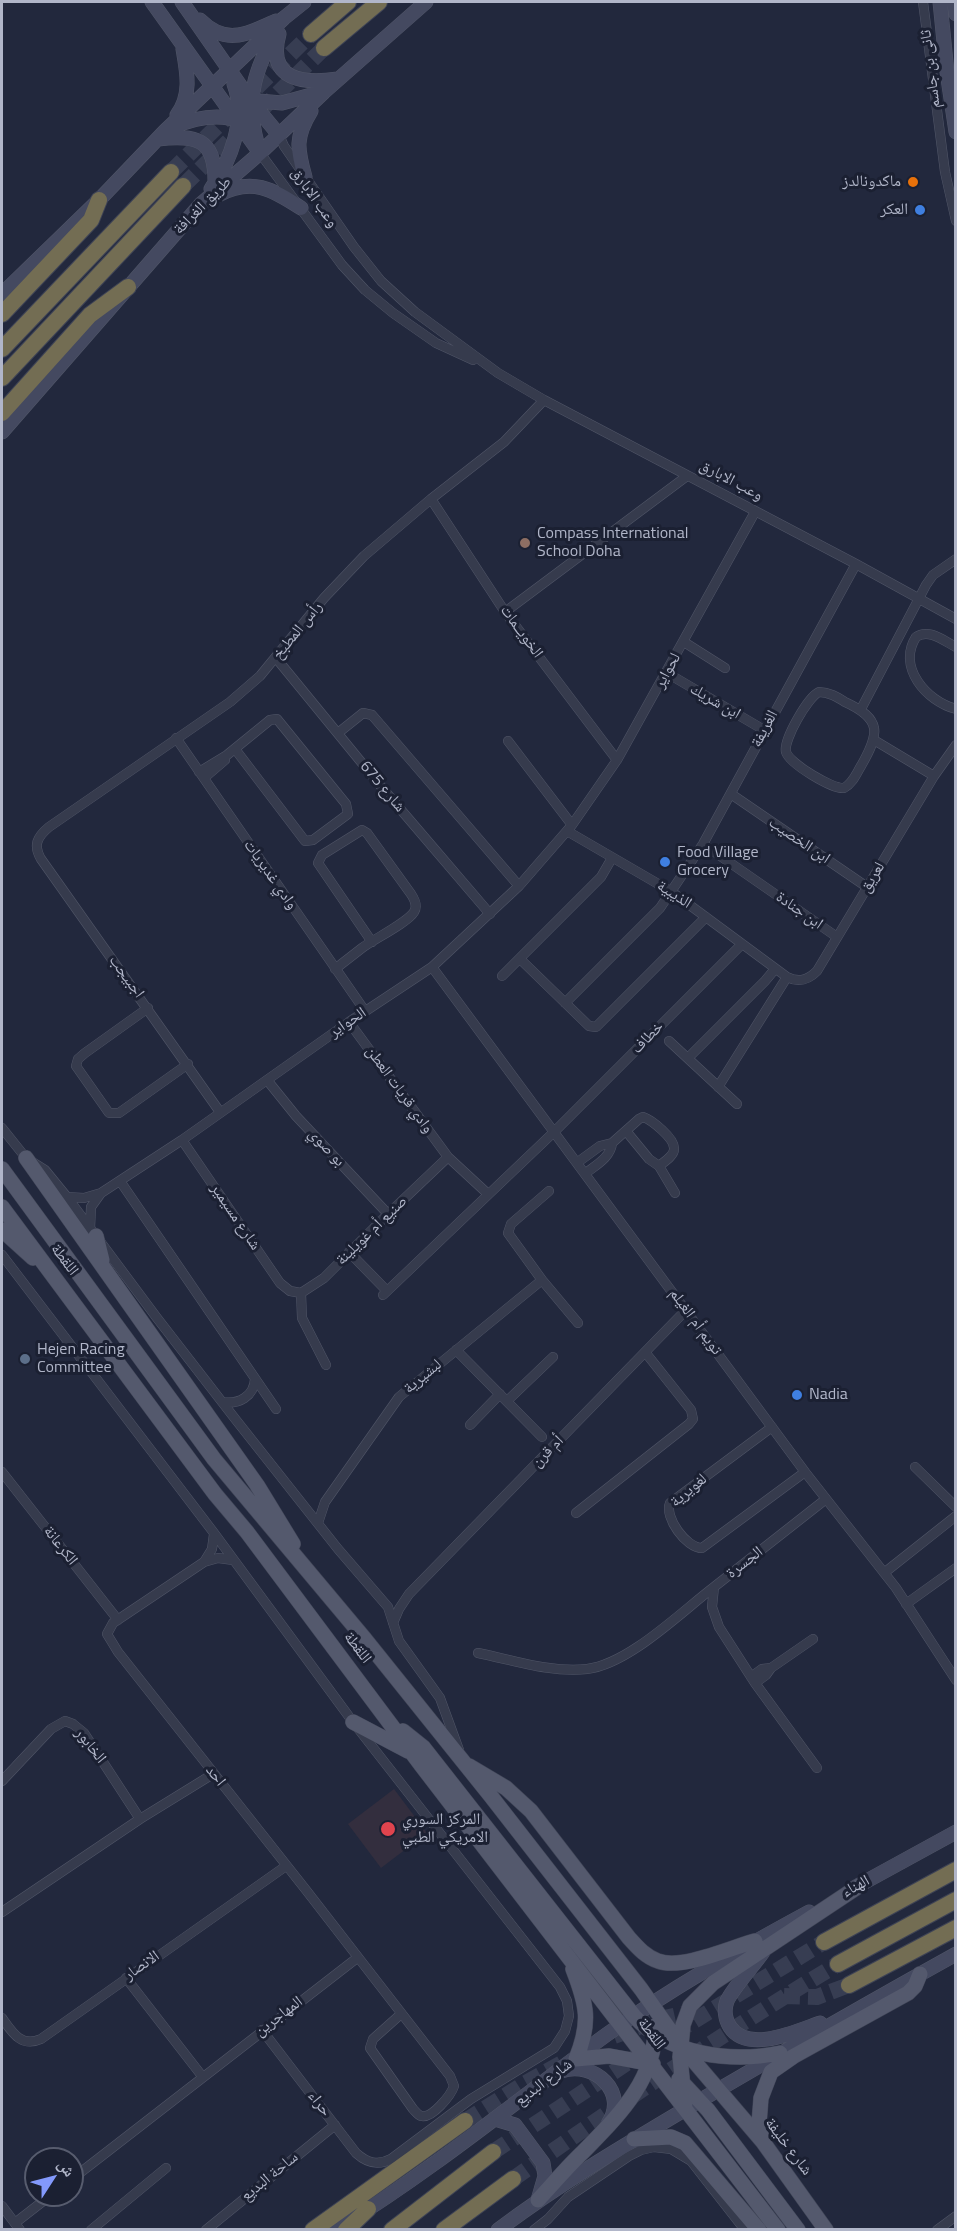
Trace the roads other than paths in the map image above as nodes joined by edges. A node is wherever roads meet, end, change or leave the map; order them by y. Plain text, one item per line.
1 (152, 2) edge
2 (304, 2) edge
3 (348, 2) edge
4 (379, 2) edge
5 (426, 2) edge
6 (922, 2) edge
7 (940, 2) edge
8 (954, 2) edge
9 (182, 3) edge
10 (955, 7) edge
11 (956, 14) edge
12 (284, 18) junction
13 (311, 34) tunnel mouth
14 (182, 44) junction
15 (324, 48) tunnel mouth
16 (229, 71) junction
17 (338, 79) junction
18 (212, 87) junction
19 (324, 92) junction
20 (245, 99) junction
21 (237, 119) junction
22 (254, 125) junction
23 (956, 132) edge
24 (162, 135) junction
25 (279, 135) junction
26 (260, 153) junction
27 (171, 172) tunnel mouth
28 (305, 177) junction
29 (215, 183) junction
30 (183, 186) tunnel mouth
31 (99, 201) junction
32 (201, 204) junction
33 (301, 208) junction
34 (956, 221) edge
35 (128, 286) junction
36 (2, 294) edge
37 (2, 314) edge
38 (2, 349) edge
39 (492, 368) junction
40 (2, 378) edge
41 (544, 400) junction
42 (2, 412) edge
43 (2, 432) edge
44 (687, 476) junction
45 (430, 500) junction
46 (755, 512) junction
47 (956, 559) edge
48 (856, 564) junction
49 (918, 599) junction
50 (505, 612) junction
51 (956, 620) edge
52 (684, 642) junction
53 (894, 646) junction
54 (956, 647) edge
55 (909, 653) junction
56 (276, 658) junction
57 (725, 669) dead end
58 (667, 674) junction
59 (861, 709) junction
60 (956, 710) edge
61 (764, 730) junction
62 (338, 733) junction
63 (176, 738) junction
64 (874, 740) junction
65 (508, 741) dead end
66 (956, 745) edge
67 (235, 749) junction
68 (617, 760) junction
69 (201, 775) junction
70 (934, 776) junction
71 (731, 794) junction
72 (570, 828) junction
73 (36, 842) joint
74 (703, 844) junction
75 (612, 858) junction
76 (521, 884) junction
77 (867, 887) junction
78 (672, 892) junction
79 (490, 914) junction
80 (706, 917) junction
81 (837, 937) junction
82 (372, 942) junction
83 (742, 944) junction
84 (520, 959) junction
85 (334, 967) junction
86 (432, 967) junction
87 (775, 969) junction
88 (502, 976) dead end
89 (787, 977) junction
90 (755, 991) junction
91 (566, 1003) junction
92 (772, 1003) junction
93 (148, 1008) junction
94 (365, 1011) junction
95 (349, 1022) junction
96 (669, 1041) dead end
97 (688, 1058) junction
98 (188, 1064) junction
99 (267, 1080) junction
100 (718, 1087) junction
101 (737, 1104) dead end
102 (220, 1112) junction
103 (2, 1128) edge
104 (555, 1131) junction
105 (626, 1131) junction
106 (182, 1140) junction
107 (612, 1143) junction
108 (26, 1158) junction
109 (448, 1158) junction
110 (578, 1162) junction
111 (659, 1166) junction
112 (2, 1170) edge
113 (586, 1173) junction
114 (120, 1181) junction
115 (549, 1191) dead end
116 (101, 1192) junction
117 (675, 1193) dead end
118 (488, 1194) junction
119 (67, 1197) junction
120 (2, 1207) edge
121 (388, 1214) junction
122 (2, 1230) edge
123 (93, 1233) junction
124 (349, 1252) junction
125 (2, 1255) edge
126 (48, 1268) junction
127 (106, 1271) junction
128 (542, 1280) junction
129 (302, 1293) junction
130 (686, 1310) junction
131 (578, 1323) dead end
132 (456, 1350) junction
133 (645, 1352) junction
134 (553, 1357) dead end
135 (326, 1365) dead end
136 (255, 1379) junction
137 (265, 1394) junction
138 (500, 1394) junction
139 (246, 1399) junction
140 (507, 1401) junction
141 (222, 1402) junction
142 (276, 1409) dead end
143 (237, 1420) junction
144 (470, 1425) dead end
145 (772, 1427) junction
146 (542, 1437) dead end
147 (915, 1467) dead end
148 (2, 1472) edge
149 (805, 1473) junction
150 (328, 1498) junction
151 (826, 1499) junction
152 (304, 1506) junction
153 (956, 1507) edge
154 (576, 1513) dead end
155 (956, 1516) edge
156 (318, 1523) junction
157 (214, 1533) junction
158 (232, 1560) junction
159 (204, 1562) junction
160 (956, 1568) edge
161 (309, 1573) junction
162 (884, 1573) junction
163 (714, 1587) junction
164 (409, 1594) junction
165 (379, 1595) junction
166 (906, 1604) junction
167 (118, 1620) junction
168 (393, 1625) junction
169 (813, 1639) dead end
170 (477, 1653) dead end
171 (753, 1680) junction
172 (956, 1680) edge
173 (389, 1720) junction
174 (352, 1722) junction
175 (412, 1753) junction
176 (464, 1764) junction
177 (817, 1768) dead end
178 (213, 1774) junction
179 (2, 1781) edge
180 (140, 1819) junction
181 (956, 1832) edge
182 (286, 1866) junction
183 (956, 1870) edge
184 (862, 1884) joint
185 (956, 1900) edge
186 (2, 1912) edge
187 (956, 1928) edge
188 (824, 1942) tunnel mouth
189 (759, 1946) junction
190 (956, 1954) edge
191 (568, 1955) junction
192 (357, 1958) junction
193 (838, 1964) tunnel mouth
194 (920, 1974) junction
195 (126, 1978) junction
196 (849, 1985) tunnel mouth
197 (651, 2004) junction
198 (853, 2011) junction
199 (401, 2014) junction
200 (2, 2018) edge
201 (627, 2020) junction
202 (262, 2030) junction
203 (655, 2035) junction
204 (681, 2046) junction
205 (780, 2053) junction
206 (576, 2059) junction
207 (650, 2063) junction
208 (557, 2072) junction
209 (202, 2076) junction
210 (681, 2080) junction
211 (719, 2089) junction
212 (700, 2100) junction
213 (685, 2110) junction
214 (495, 2119) junction
215 (465, 2121) tunnel mouth
216 (335, 2125) junction
217 (603, 2131) junction
218 (634, 2139) junction
219 (763, 2142) junction
220 (493, 2152) tunnel mouth
221 (386, 2162) joint
222 (166, 2168) dead end
223 (84, 2169) edge
224 (513, 2179) tunnel mouth
225 (538, 2200) junction
226 (2, 2206) edge
227 (38, 2207) edge
228 (368, 2210) junction
229 (956, 2216) edge
230 (18, 2226) edge
231 (91, 2229) edge
232 (206, 2229) edge
233 (313, 2229) edge
234 (335, 2229) edge
235 (346, 2229) edge
236 (392, 2229) edge
237 (444, 2229) edge
238 (498, 2229) edge
239 (534, 2229) edge
240 (745, 2229) edge
241 (759, 2229) edge
242 (778, 2229) edge
243 (798, 2229) edge
244 (826, 2229) edge
245 (937, 2229) edge

1 - 14 main road, وعب الابارق
2 - 12 main road
3 - 13 highway
4 - 15 highway
5 - 17 main road, طريق الغرافة
6 - 34 street, ثانى بن جاسم
7 - 23 main road, ثانى بن جاسم
8 - 10 main road
9 - 12 main road
9 - 16 main road
10 - 11 main road
12 - 16 main road
12 - 17 main road
12 - 20 main road
14 - 18 main road, وعب الابارق
14 - 24 main road
16 - 18 main road
16 - 20 main road
17 - 19 main road, طريق الغرافة
18 - 20 main road
18 - 21 main road, وعب الابارق
18 - 24 main road
19 - 20 main road
19 - 25 main road, طريق الغرافة
19 - 28 main road
20 - 21 main road
20 - 22 main road
20 - 25 main road, وعب الابارق
21 - 22 main road
21 - 24 main road
21 - 26 main road, وعب الابارق
21 - 29 main road
22 - 25 main road
22 - 26 main road
24 - 29 main road
24 - 31 main road
25 - 26 main road, طريق الغرافة
25 - 28 street, وعب الابارق
26 - 32 main road, طريق الغرافة
26 - 33 street, وعب الابارق
27 - 38 highway
28 - 39 street, وعب الابارق
29 - 32 main road
30 - 40 highway, طريق الغرافة
31 - 36 main road
31 - 37 highway
32 - 33 main road
32 - 35 main road, طريق الغرافة
33 - 39 street, وعب الابارق
35 - 42 highway
35 - 43 main road, طريق الغرافة
39 - 41 street, وعب الابارق
41 - 44 street, وعب الابارق
41 - 45 street, رأس المطبخ
44 - 46 street, وعب الابارق
44 - 50 street
45 - 50 street, الخويــمات
45 - 56 street, رأس المطبخ
46 - 48 street, وعب الابارق
46 - 52 street, لحواير
47 - 49 street
48 - 49 street, وعب الابارق
48 - 61 street, الغريفة
49 - 51 street, وعب الابارق
49 - 53 street
50 - 68 street, الخويــمات
52 - 57 street
52 - 58 street, لحواير
53 - 55 street
53 - 59 street
54 - 55 street
55 - 60 street
56 - 62 street, شارع 675
56 - 63 street, رأس المطبخ
58 - 61 street, ابن شريك
58 - 68 street, لحواير
59 - 64 street
59 - 64 street
61 - 71 street, الغريفة
62 - 76 street
62 - 79 street, شارع 675
63 - 69 street, وادي غديريات
63 - 73 street, رأس المطبخ
64 - 70 street
65 - 72 street, الذيبية
66 - 70 street, لعريق
67 - 67 street
67 - 69 street
68 - 72 street, لحواير
69 - 85 street, وادي غديريات
70 - 77 street, لعريق
71 - 74 street, الغريفة
71 - 77 street, ابن الخصيب
72 - 75 street, الذيبية
72 - 76 street, الحواير
73 - 93 street, اجبيجب
74 - 78 street, الغريفة
74 - 81 street, ابن جنادة
75 - 78 street, الذيبية
75 - 84 street
76 - 79 street, الحواير
77 - 81 street, لعريق
78 - 80 street, الذيبية
78 - 91 street, الغريفة
79 - 86 street, الحواير
80 - 83 street, الذيبية
80 - 91 street
81 - 89 street, لعريق
82 - 82 street
82 - 85 street
83 - 87 street, الذيبية
83 - 104 street, خطاف
84 - 88 street
84 - 91 street
85 - 94 street, وادي غديريات
86 - 94 street, الحواير
86 - 104 street, تويم أم الغيلم
87 - 89 street
87 - 90 street
89 - 92 street
90 - 92 street
90 - 97 street
92 - 100 street
93 - 98 street, اجبيجب
93 - 98 street
94 - 95 street, الحواير
95 - 99 street, الحواير
95 - 109 street, وادي قريات العطن
96 - 97 street
97 - 100 street
98 - 102 street, اجبيجب
99 - 102 street, الحواير
99 - 121 street, بو صوي
100 - 101 street
102 - 106 street, الحواير
103 - 108 street, اللقطة
104 - 110 street, تويم أم الغيلم
104 - 118 street
105 - 107 street
105 - 111 street
105 - 111 street
106 - 114 street, الحواير
106 - 129 street, شارع مسيمير
107 - 110 street
107 - 113 street
108 - 119 street, اللقطة
108 - 127 main road
109 - 118 street
109 - 121 street, صنيع أم غويلينة
110 - 113 street, تويم أم الغيلم
111 - 117 street
112 - 161 main road, اللقطة
113 - 130 street, تويم أم الغيلم
114 - 116 street, الحواير
114 - 136 street
115 - 128 street
116 - 119 street, الحواير
116 - 123 street
118 - 124 street
119 - 123 street, اللقطة
120 - 126 main road, اللقطة
121 - 124 street, صنيع أم غويلينة
122 - 126 main road
123 - 127 main road
123 - 141 street, اللقطة
124 - 129 street, صنيع أم غويلينة
125 - 157 street
126 - 173 main road, اللقطة
127 - 161 main road
128 - 131 street
128 - 132 street, لبشيرية
129 - 135 street
130 - 133 street, أم قرن
130 - 145 street, تويم أم الغيلم
132 - 138 street
132 - 150 street, لبشيرية
133 - 154 street
133 - 164 street, أم قرن
134 - 140 street
136 - 137 street
136 - 139 street
137 - 139 street
137 - 142 street
138 - 140 street
138 - 144 street
139 - 141 street
139 - 143 street
140 - 146 street
141 - 143 street, اللقطة
143 - 152 street, اللقطة
145 - 149 street, تويم أم الغيلم
145 - 149 street, لغويرية
147 - 153 street
148 - 167 street, الكرعانة
149 - 151 street, تويم أم الغيلم
150 - 152 street
150 - 156 street, لبشيرية
151 - 162 street, تويم أم الغيلم
151 - 163 street, الجسرة
152 - 156 street, اللقطة
155 - 162 street
156 - 165 street, اللقطة
157 - 158 street
157 - 159 street
158 - 159 street
158 - 174 street
159 - 167 street
160 - 166 street
161 - 176 main road, اللقطة
162 - 166 street, تويم أم الغيلم
163 - 170 street
163 - 171 street, الجسرة
164 - 165 street
164 - 168 street, أم قرن
165 - 168 street, اللقطة
166 - 172 street, تويم أم الغيلم
167 - 178 street, احد
168 - 176 street, اللقطة
169 - 171 street
171 - 177 street, الجسرة
173 - 175 main road, اللقطة
173 - 201 main road
174 - 175 main road
174 - 221 street, شارع البديع
175 - 191 main road, اللقطة
176 - 189 main road
176 - 197 main road, اللقطة
178 - 180 street
178 - 182 street, احد
179 - 180 street, الخابور
180 - 186 street
181 - 184 main road, الهناء
182 - 192 street, احد
182 - 195 street, الانصار
183 - 188 highway, الهناء
184 - 189 main road
185 - 193 highway
187 - 196 highway
189 - 197 main road, شارع البديع
189 - 198 main road
189 - 204 main road
190 - 194 main road
191 - 201 main road, اللقطة
191 - 206 main road
192 - 199 street, احد
192 - 202 street, المهاجرين
194 - 198 main road
194 - 219 main road
195 - 200 street, الانصار
195 - 209 street
197 - 201 main road, شارع البديع
197 - 203 main road
197 - 204 main road, اللقطة
198 - 205 main road
199 - 199 street, احد
201 - 203 main road
201 - 206 main road, شارع البديع
201 - 207 main road, اللقطة
202 - 209 street, المهاجرين
202 - 216 street, حراء
203 - 204 main road
203 - 207 main road
204 - 205 main road
204 - 210 main road
204 - 211 main road, اللقطة
205 - 211 main road
206 - 207 main road
206 - 208 main road, شارع البديع
207 - 210 main road
207 - 213 main road, اللقطة
207 - 217 main road
208 - 214 main road, شارع البديع
208 - 217 main road
209 - 223 street, المهاجرين
210 - 212 main road
210 - 213 main road
211 - 212 main road
211 - 219 main road, شارع خليفة
212 - 213 main road
212 - 243 main road
213 - 218 main road
213 - 242 main road
214 - 225 main road
214 - 228 main road, شارع البديع
215 - 233 highway
216 - 221 street, حراء
216 - 232 street, ساحة البديع
217 - 225 main road
218 - 225 main road
218 - 241 main road
219 - 244 main road, شارع خليفة
220 - 236 highway
222 - 231 street
224 - 237 highway
225 - 238 main road
226 - 230 street
227 - 230 street
228 - 234 main road, شارع البديع
228 - 235 highway
229 - 245 street
239 - 240 street

